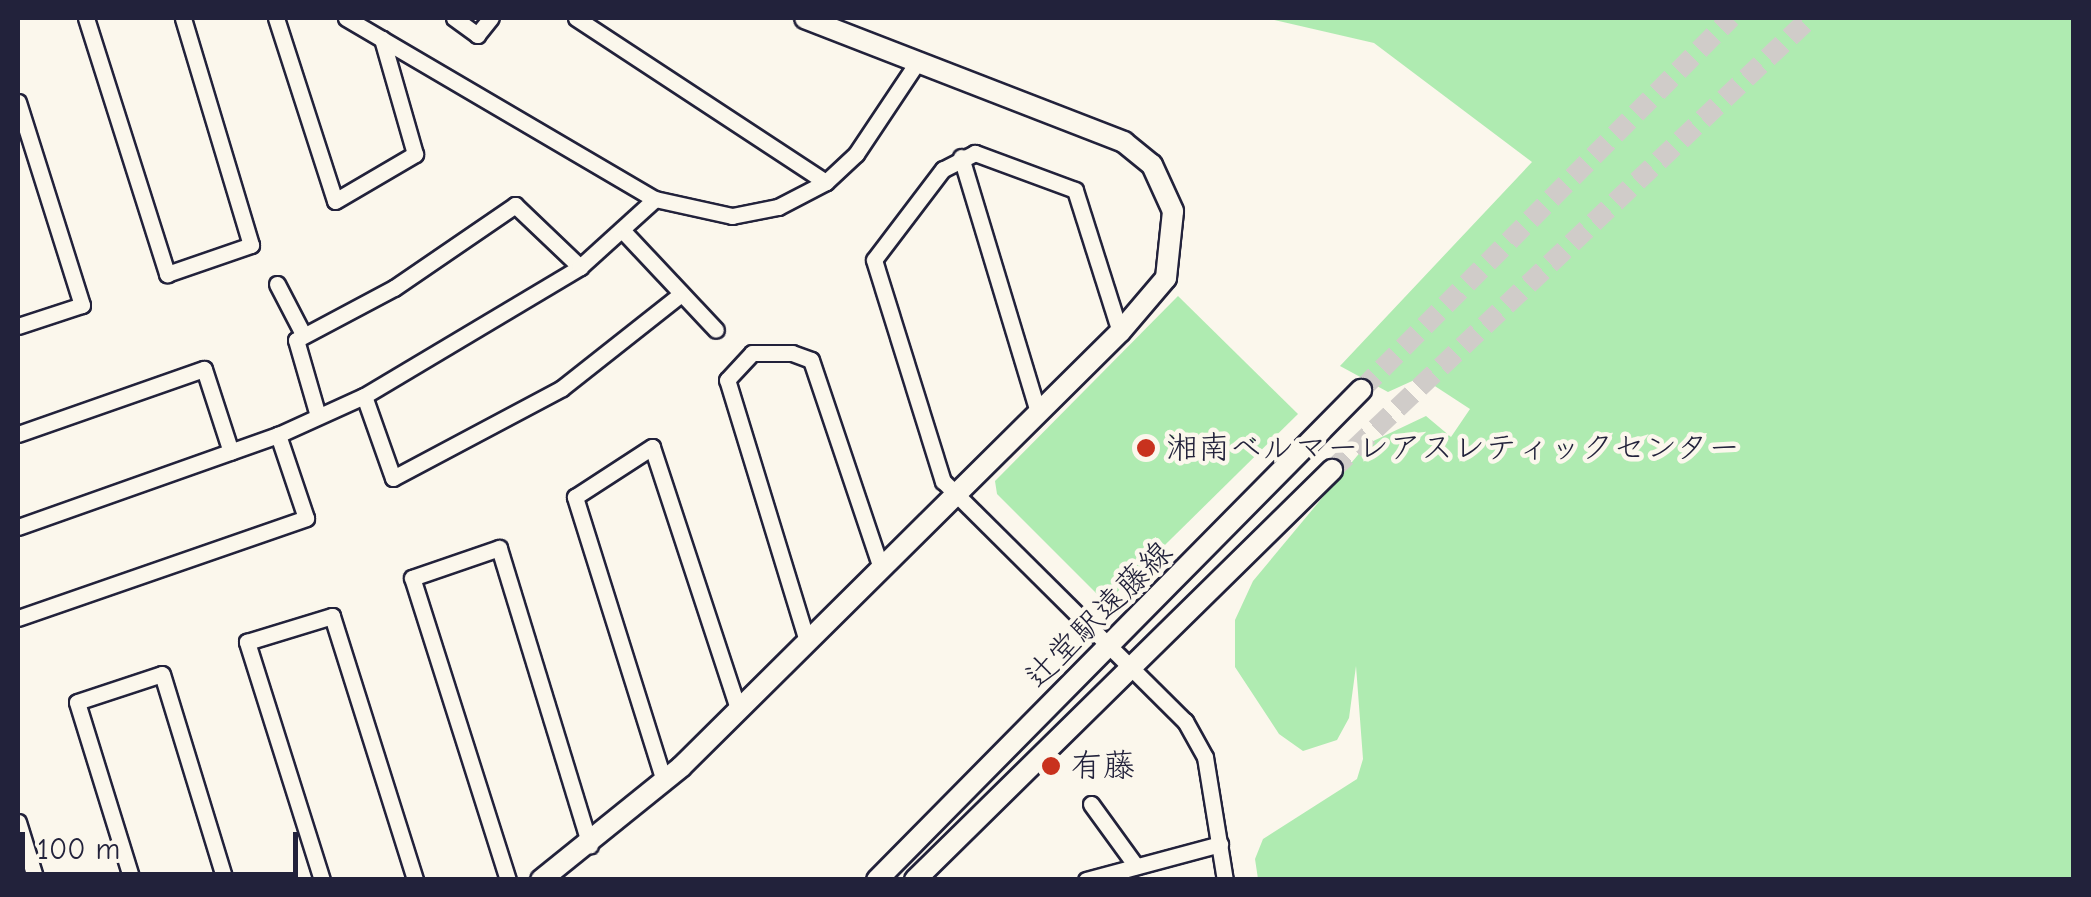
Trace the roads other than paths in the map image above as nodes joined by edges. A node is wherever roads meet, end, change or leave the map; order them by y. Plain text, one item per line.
1 (86, 18) edge
2 (183, 18) edge
3 (276, 18) edge
4 (346, 18) edge
5 (454, 18) edge
6 (491, 18) edge
7 (576, 18) edge
8 (805, 18) edge
9 (382, 39) junction
10 (918, 62) junction
11 (18, 102) edge
12 (961, 157) junction
13 (826, 182) junction
14 (655, 199) junction
15 (624, 232) junction
16 (580, 267) junction
17 (277, 284) dead end
18 (680, 294) junction
19 (18, 326) edge
20 (716, 330) dead end
21 (1120, 332) junction
22 (303, 334) junction
23 (1361, 390) tunnel mouth
24 (364, 396) junction
25 (1038, 412) junction
26 (318, 416) junction
27 (18, 434) edge
28 (278, 435) junction
29 (232, 452) junction
30 (1332, 470) tunnel mouth
31 (960, 491) junction
32 (18, 527) edge
33 (880, 568) junction
34 (18, 618) edge
35 (807, 640) junction
36 (1112, 646) junction
37 (1133, 667) junction
38 (738, 708) junction
39 (664, 781) junction
40 (1091, 804) dead end
41 (18, 822) edge
42 (1220, 844) junction
43 (590, 845) junction
44 (1136, 866) junction
45 (36, 880) edge
46 (132, 880) edge
47 (225, 880) edge
48 (322, 880) edge
49 (415, 880) edge
50 (508, 880) edge
51 (541, 880) edge
52 (876, 880) edge
53 (915, 880) edge
54 (1086, 880) edge
55 (1224, 880) edge

1 - 2 street
3 - 9 street
4 - 9 street
5 - 6 street
7 - 13 street
8 - 10 street
9 - 14 street
10 - 13 street
10 - 21 street
11 - 19 street
12 - 21 street
12 - 25 street
12 - 31 street
13 - 14 street
14 - 15 street
15 - 16 street
15 - 18 street
16 - 22 street
16 - 24 street
17 - 22 street
18 - 20 street
18 - 24 street
21 - 25 street
22 - 26 street
23 - 36 street, 辻堂駅遠藤線
24 - 26 street
25 - 31 street
26 - 28 street
27 - 29 street
28 - 29 street
28 - 34 street
29 - 32 street
30 - 37 street, 辻堂駅遠藤線
31 - 33 street
31 - 36 street
33 - 35 street
33 - 35 street
35 - 38 street
36 - 37 street
36 - 52 street, 辻堂駅遠藤線
37 - 42 street
37 - 53 street, 辻堂駅遠藤線
38 - 39 street
38 - 39 street
39 - 43 street
40 - 44 street
41 - 45 street
42 - 44 street
42 - 55 street
43 - 50 street
43 - 51 street
44 - 54 street
46 - 47 street
48 - 49 street

